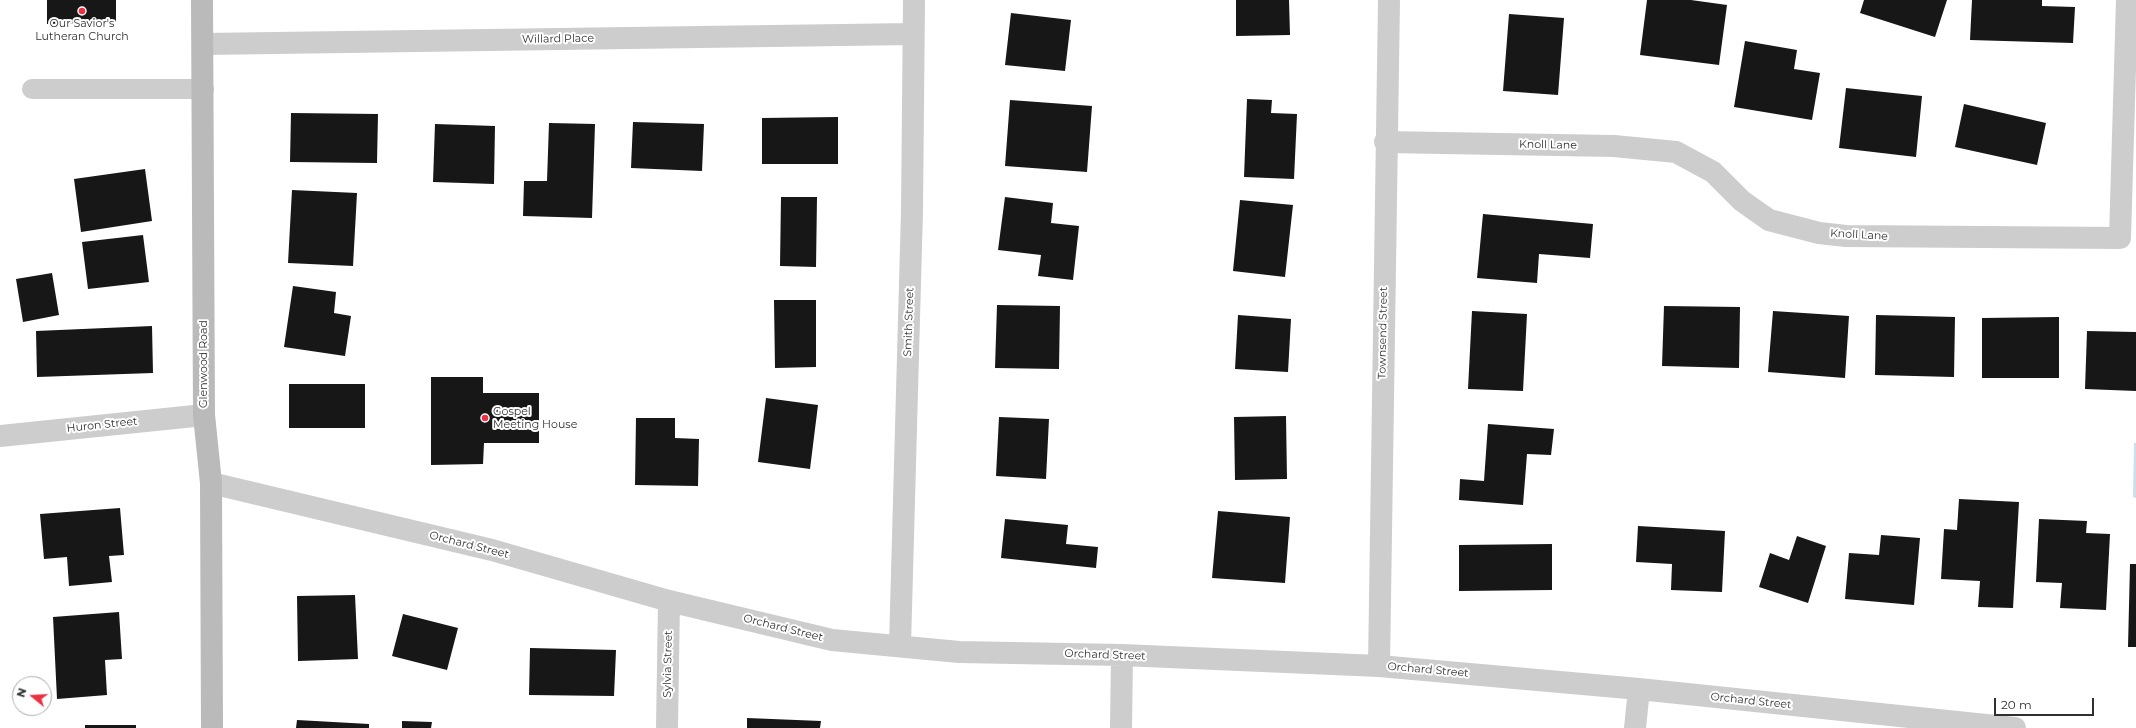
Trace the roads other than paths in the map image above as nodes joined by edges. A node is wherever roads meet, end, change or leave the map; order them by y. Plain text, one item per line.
1 (202, 0) edge
2 (914, 0) edge
3 (1389, 0) edge
4 (2127, 0) edge
5 (913, 34) junction
6 (204, 44) junction
7 (32, 89) dead end
8 (204, 89) junction
9 (1386, 142) junction
10 (204, 415) junction
11 (0, 436) edge
12 (211, 483) junction
13 (670, 601) junction
14 (900, 645) junction
15 (1122, 656) junction
16 (1379, 666) junction
17 (1639, 689) junction
18 (212, 728) edge
19 (667, 728) edge
20 (1121, 728) edge
21 (1635, 728) edge
22 (2015, 728) edge

1 - 6 main road, Glenwood Road
2 - 5 street, Smith Street
3 - 9 street, Townsend Street
4 - 9 street, Knoll Lane
5 - 6 street, Willard Place
5 - 14 street, Smith Street
6 - 8 main road, Glenwood Road
7 - 8 lane
8 - 10 main road, Glenwood Road
9 - 16 street, Townsend Street
10 - 11 street, Huron Street
10 - 12 main road, Glenwood Road
12 - 13 street, Orchard Street
12 - 18 main road, Glenwood Road
13 - 14 street, Orchard Street
13 - 19 street, Sylvia Street
14 - 15 street, Orchard Street
15 - 16 street, Orchard Street
15 - 20 street
16 - 17 street, Orchard Street
17 - 21 street
17 - 22 street, Orchard Street

